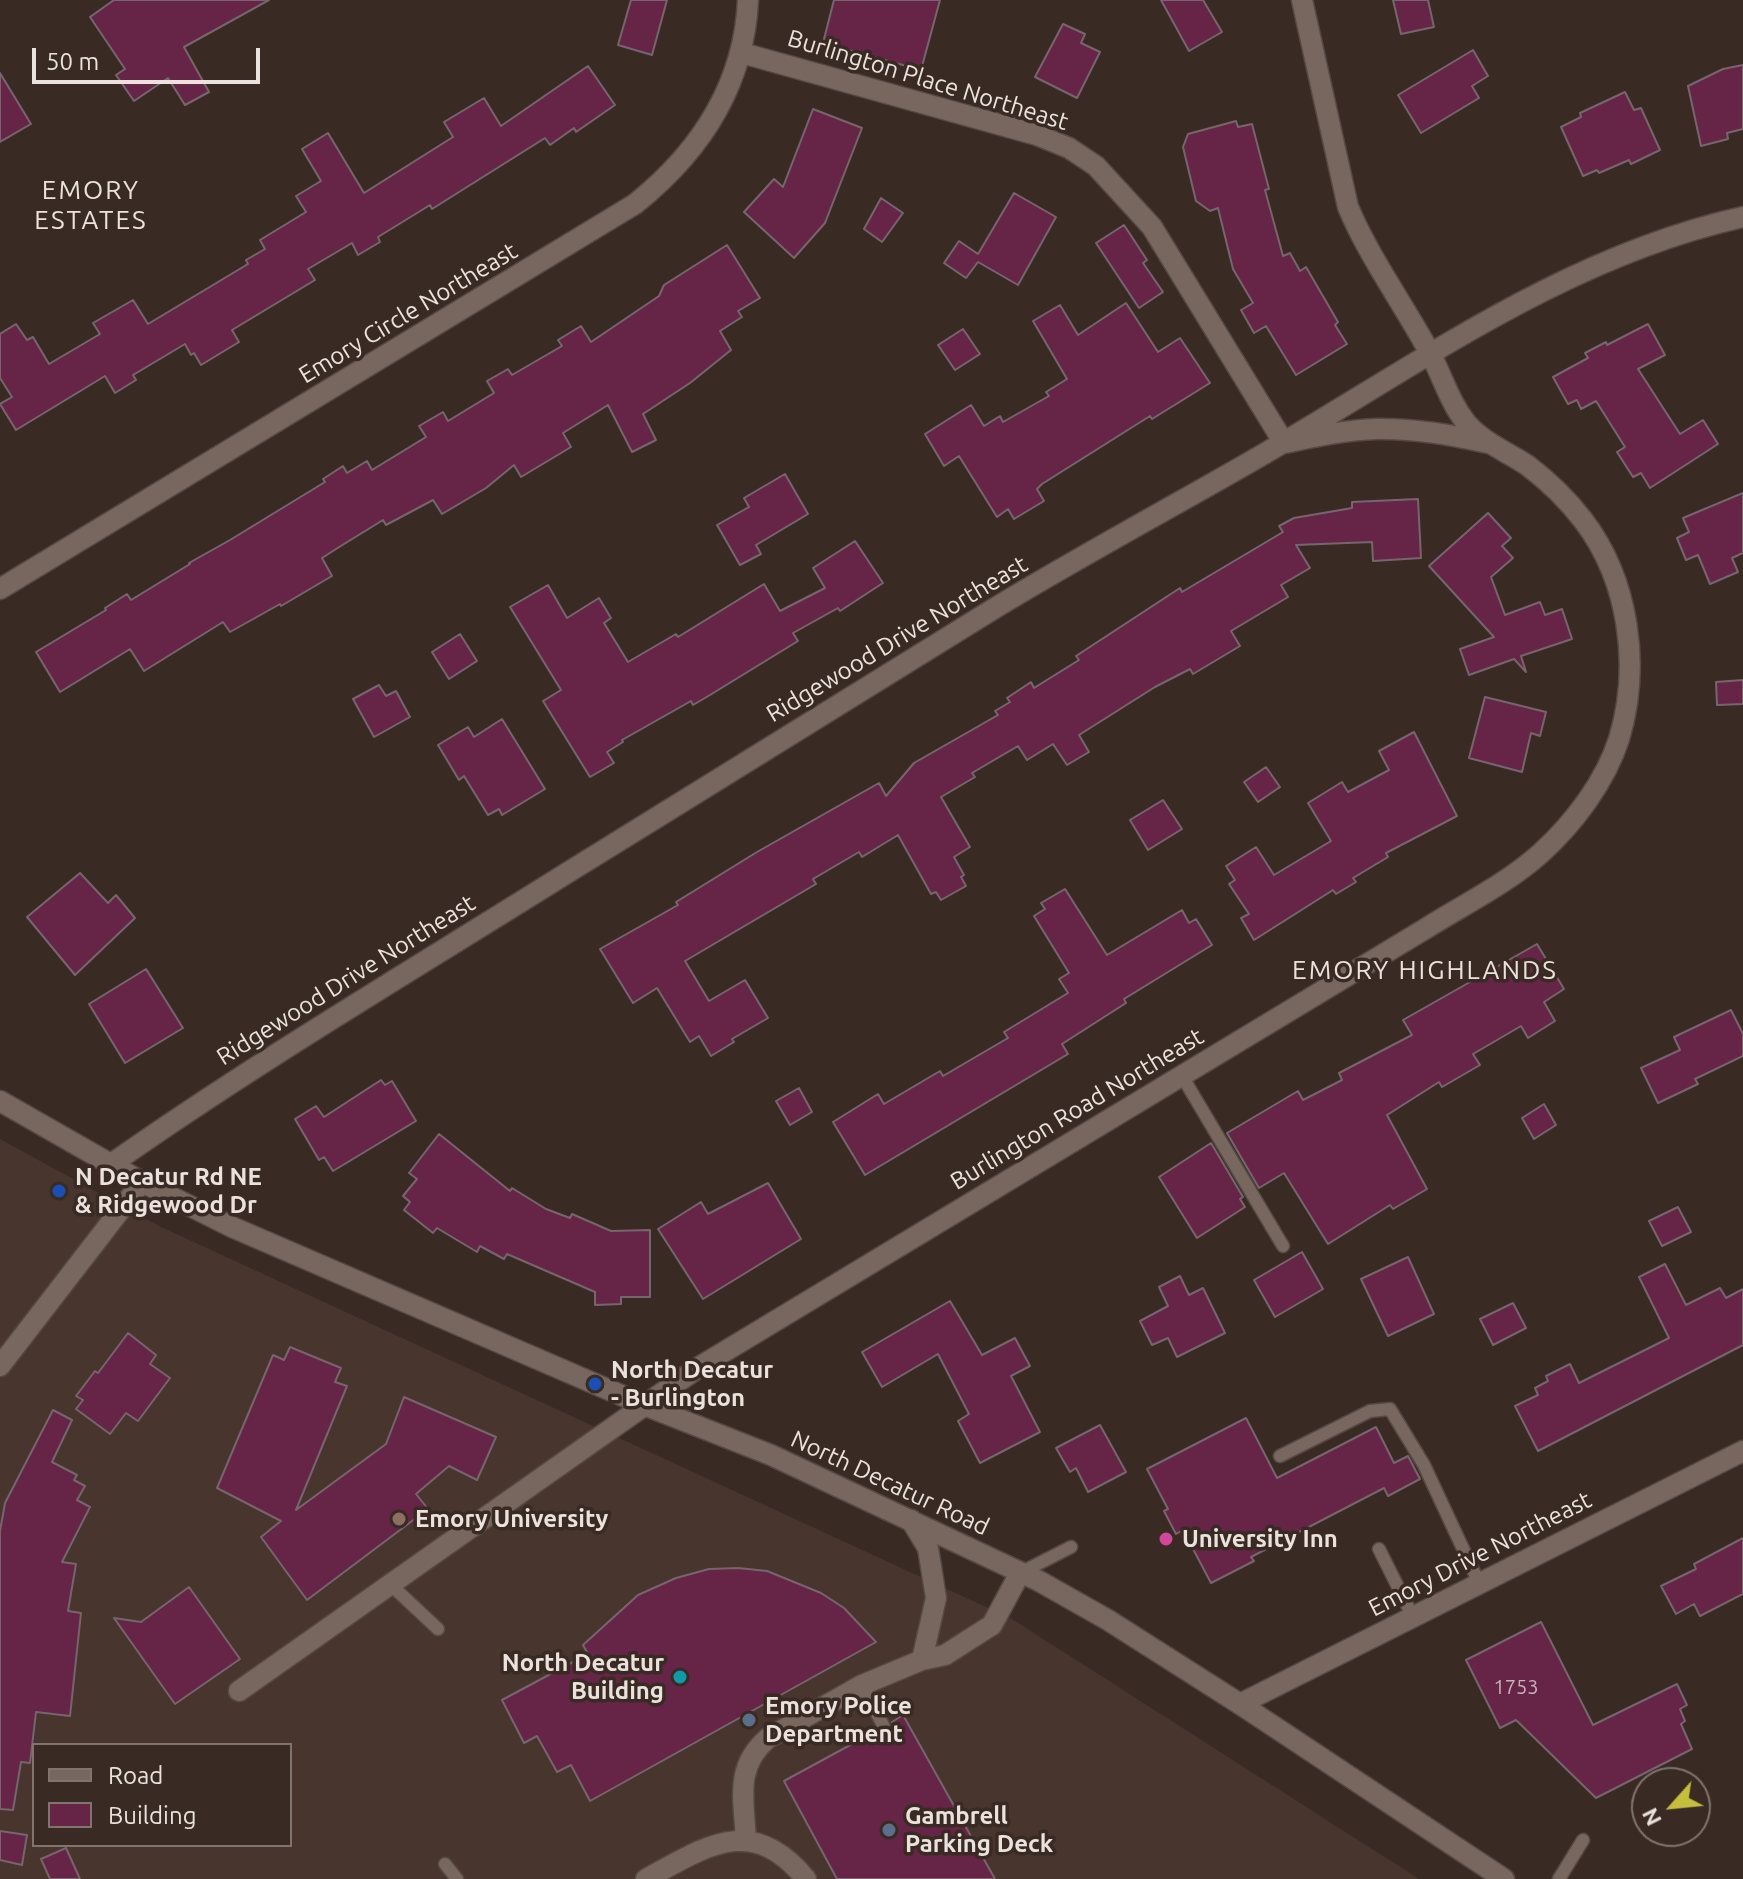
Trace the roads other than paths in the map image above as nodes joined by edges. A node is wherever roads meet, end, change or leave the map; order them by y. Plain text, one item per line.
1 (748, 0) edge
2 (1302, 0) edge
3 (742, 53) junction
4 (1743, 217) edge
5 (1431, 355) junction
6 (1284, 443) junction
7 (1492, 444) junction
8 (0, 589) edge
9 (1182, 1076) junction
10 (0, 1101) edge
11 (110, 1165) junction
12 (142, 1182) junction
13 (1283, 1246) dead end
14 (0, 1366) edge
15 (644, 1405) junction
16 (1743, 1451) edge
17 (1280, 1456) dead end
18 (911, 1520) junction
19 (1071, 1547) dead end
20 (1379, 1549) dead end
21 (1020, 1573) junction
22 (1479, 1583) junction
23 (391, 1585) junction
24 (1413, 1617) junction
25 (438, 1629) dead end
26 (922, 1660) junction
27 (862, 1685) junction
28 (239, 1691) dead end
29 (1240, 1704) junction
30 (884, 1727) dead end
31 (746, 1840) junction
32 (1583, 1840) dead end
33 (445, 1864) dead end
34 (457, 1879) edge
35 (646, 1879) edge
36 (806, 1879) edge
37 (1504, 1879) edge
38 (1559, 1879) edge

1 - 3 street, Emory Circle Northeast
2 - 5 street, Burlington Road Northeast
3 - 6 street, Burlington Place Northeast
3 - 8 street, Emory Circle Northeast
4 - 5 street, Ridgewood Drive Northeast
5 - 6 street, Ridgewood Drive Northeast
5 - 7 street, Burlington Road Northeast
6 - 7 street, Burlington Road Northeast
6 - 11 street, Ridgewood Drive Northeast
7 - 9 street, Burlington Road Northeast
9 - 13 lane
9 - 15 street, Burlington Road Northeast
10 - 11 street, North Decatur Road
11 - 12 street, North Decatur Road
12 - 14 street
12 - 15 street, North Decatur Road
15 - 18 street, North Decatur Road
15 - 23 street, Burlington Road Northeast
16 - 22 street, Emory Drive Northeast
17 - 22 lane
18 - 21 street, North Decatur Road
18 - 26 street
19 - 21 lane
20 - 24 lane
21 - 26 street
21 - 29 street, North Decatur Road
22 - 24 street, Emory Drive Northeast
23 - 25 lane
23 - 28 street, Burlington Road Northeast
24 - 29 street, Emory Drive Northeast
26 - 27 street
27 - 30 lane
27 - 31 street
29 - 37 street, North Decatur Road
31 - 35 street
31 - 36 street
32 - 38 lane
33 - 34 lane

